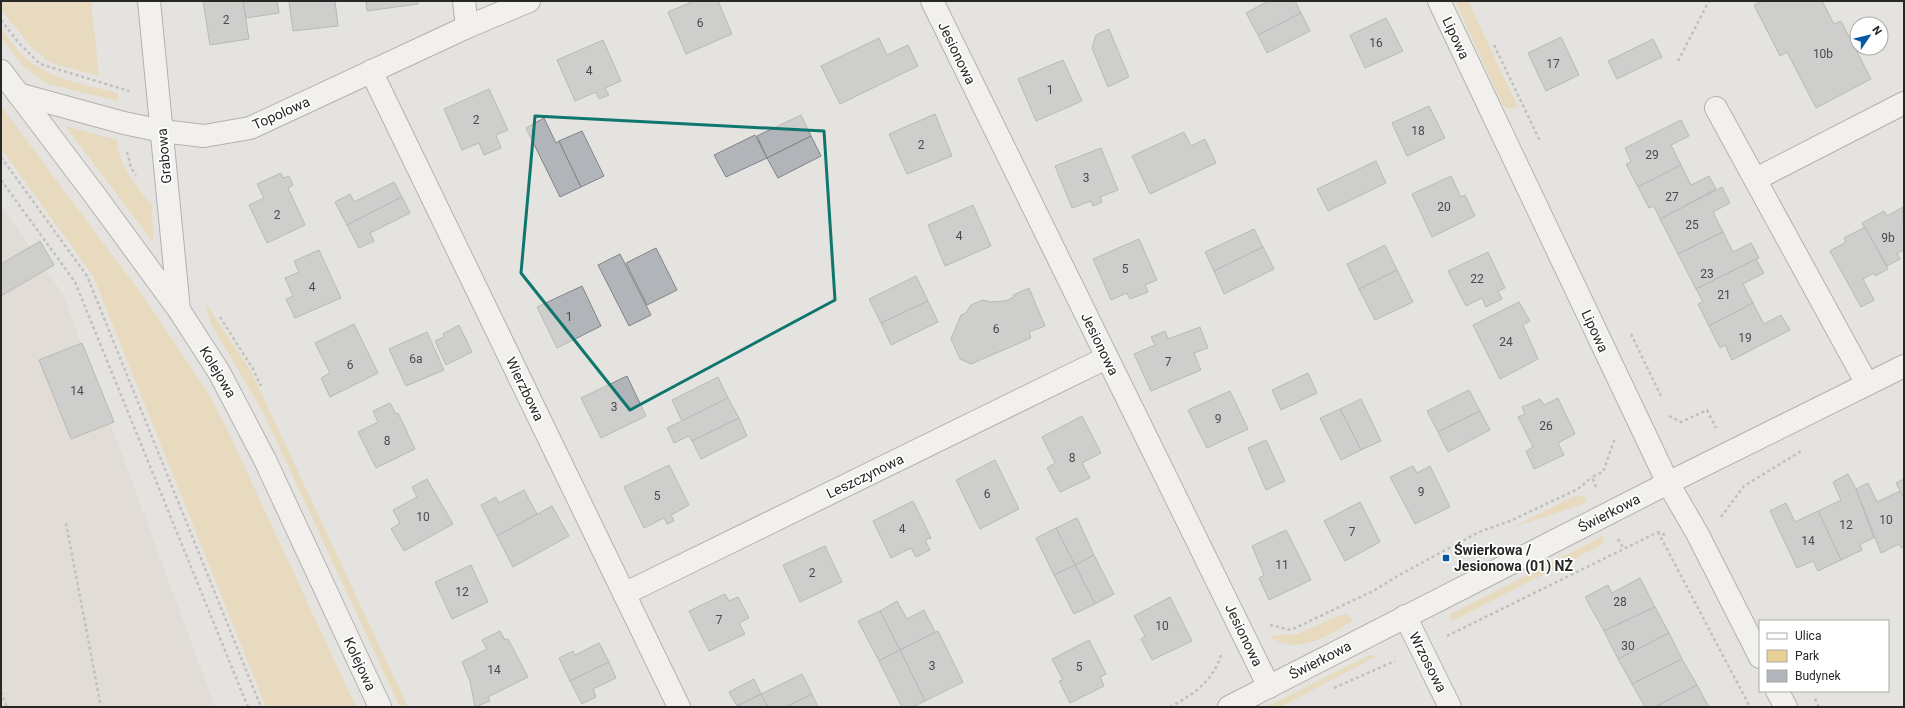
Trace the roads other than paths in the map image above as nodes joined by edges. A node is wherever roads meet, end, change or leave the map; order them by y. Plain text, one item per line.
1 (149, 1) edge
2 (464, 1) edge
3 (529, 1) edge
4 (932, 1) edge
5 (1439, 1) edge
6 (468, 27) junction
7 (371, 71) junction
8 (1, 72) edge
9 (18, 94) junction
10 (1904, 103) edge
11 (1716, 108) dead end
12 (162, 131) junction
13 (1756, 179) junction
14 (179, 310) junction
15 (1106, 358) junction
16 (1904, 366) edge
17 (1867, 384) junction
18 (1668, 483) junction
19 (624, 594) junction
20 (1405, 616) junction
21 (1759, 655) edge
22 (1269, 687) junction
23 (1778, 692) edge
24 (380, 707) edge
25 (679, 707) edge
26 (1230, 707) edge
27 (1450, 707) edge
28 (1786, 707) edge

1 - 12 street, Grabowa
2 - 6 street
3 - 6 street, Topolowa
4 - 15 street, Jesionowa
5 - 18 street, Lipowa
6 - 7 street, Topolowa
7 - 12 street, Topolowa
7 - 19 street, Wierzbowa
8 - 9 street, Kolejowa
9 - 12 street, Topolowa
9 - 14 street, Kolejowa
10 - 13 street
11 - 13 street
12 - 14 street, Grabowa
13 - 17 street
14 - 24 street, Kolejowa
15 - 19 street, Leszczynowa
15 - 22 street, Jesionowa
16 - 17 street, Świerkowa
17 - 18 street, Świerkowa
18 - 20 street, Świerkowa
18 - 21 street, Lipowa
19 - 25 street, Wierzbowa
20 - 22 street, Świerkowa
20 - 27 street, Wrzosowa
22 - 26 street, Świerkowa
23 - 28 street

